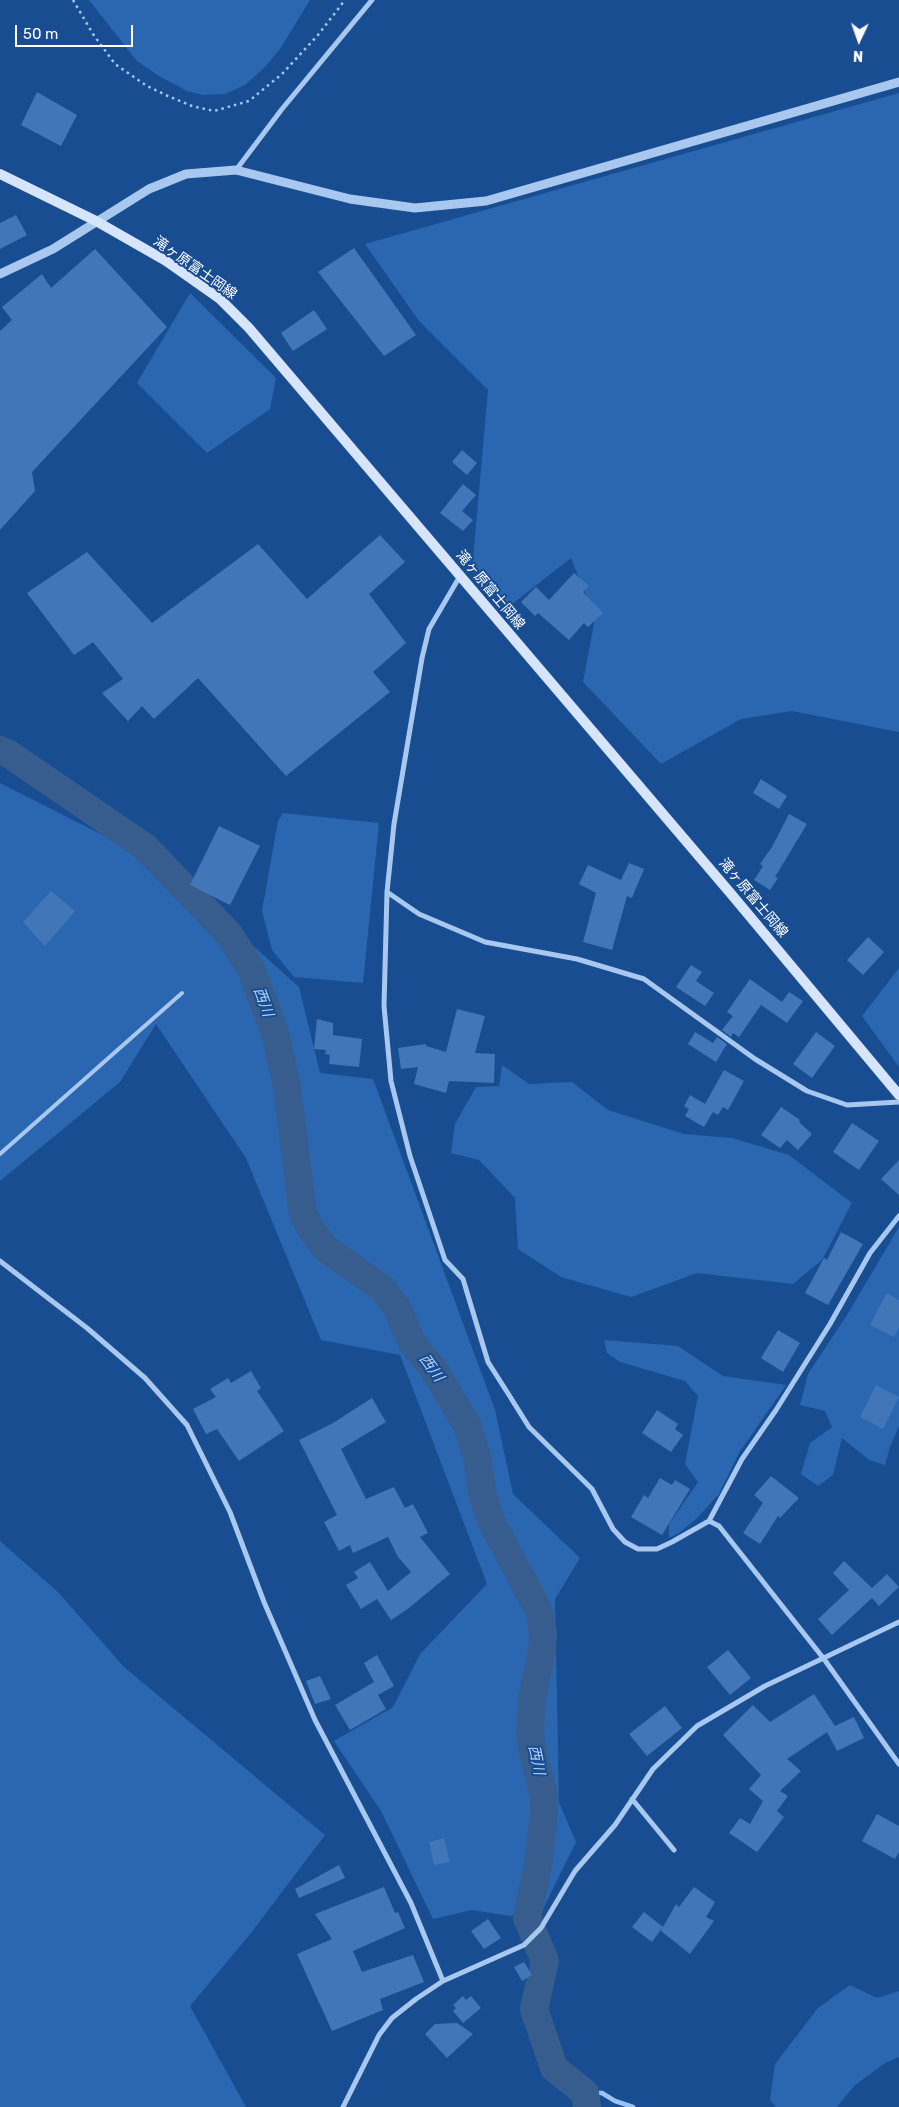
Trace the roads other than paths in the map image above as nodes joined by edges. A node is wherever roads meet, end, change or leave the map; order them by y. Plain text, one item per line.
1 (372, 0) edge
2 (899, 82) edge
3 (236, 170) junction
4 (0, 174) edge
5 (96, 221) junction
6 (0, 274) edge
7 (460, 576) junction
8 (387, 892) junction
9 (182, 993) dead end
10 (899, 1095) edge
11 (899, 1102) edge
12 (0, 1154) edge
13 (899, 1216) edge
14 (0, 1261) edge
15 (709, 1521) junction
16 (899, 1622) edge
17 (824, 1659) junction
18 (899, 1764) edge
19 (632, 1799) junction
20 (674, 1850) dead end
21 (443, 1981) junction
22 (343, 2107) edge

1 - 3 street
2 - 3 street
3 - 5 street
4 - 5 main road, 滝ヶ原富士岡線
5 - 6 street
5 - 7 main road, 滝ヶ原富士岡線
7 - 8 street
7 - 10 main road, 滝ヶ原富士岡線
8 - 11 street
8 - 15 street
9 - 12 lane
13 - 15 street
14 - 21 street
15 - 17 street
16 - 17 street
17 - 18 street
17 - 19 street
19 - 20 street
19 - 21 street
21 - 22 street

